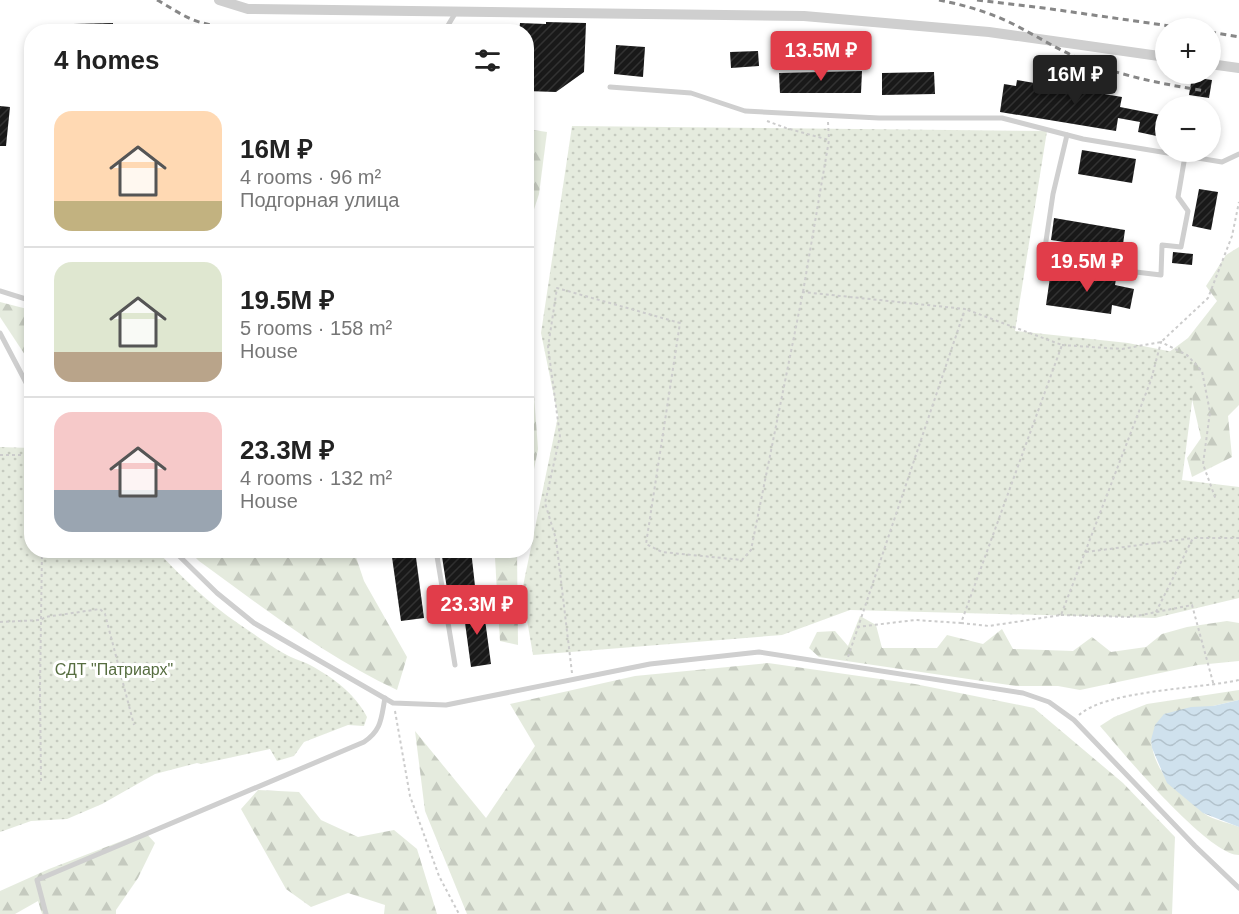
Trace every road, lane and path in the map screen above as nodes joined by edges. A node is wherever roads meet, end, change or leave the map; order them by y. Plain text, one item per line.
1 (219, 0) edge
2 (457, 10) junction
3 (449, 24) edge
4 (1155, 55) edge
5 (1221, 66) edge
6 (1239, 68) edge
7 (610, 87) dead end
8 (828, 116) junction
9 (766, 120) dead end
10 (1067, 135) junction
11 (829, 140) junction
12 (1155, 151) edge
13 (1239, 154) edge
14 (1184, 162) edge
15 (1221, 162) edge
16 (1239, 202) edge
17 (0, 291) edge
18 (803, 292) junction
19 (24, 298) edge
20 (966, 309) junction
21 (0, 333) edge
22 (1161, 342) junction
23 (1062, 345) junction
24 (24, 379) edge
25 (0, 455) edge
26 (24, 455) edge
27 (1216, 500) dead end
28 (1193, 538) junction
29 (1239, 538) edge
30 (1085, 552) junction
31 (42, 558) edge
32 (181, 558) edge
33 (437, 558) edge
34 (1156, 612) junction
35 (1061, 615) junction
36 (41, 620) junction
37 (0, 622) edge
38 (961, 623) junction
39 (857, 627) junction
40 (455, 665) dead end
41 (845, 666) junction
42 (573, 679) junction
43 (1239, 680) edge
44 (1214, 686) junction
45 (385, 698) junction
46 (393, 703) junction
47 (1074, 720) junction
48 (134, 726) dead end
49 (41, 781) dead end
50 (1239, 888) edge
51 (46, 914) edge
52 (459, 914) edge

1 - 2 street
2 - 3 lane
2 - 4 street
5 - 6 street
7 - 8 lane
8 - 10 lane
8 - 11 path
9 - 11 path
10 - 12 lane
10 - 14 lane
11 - 18 path
13 - 15 lane
16 - 22 path
17 - 19 lane
18 - 20 path
18 - 42 path
20 - 23 path
20 - 39 path
21 - 24 lane
22 - 23 path
22 - 27 path
22 - 30 path
23 - 38 path
25 - 26 path
28 - 29 path
28 - 30 path
28 - 34 path
30 - 35 path
31 - 36 path
32 - 45 lane
33 - 40 lane
34 - 35 path
34 - 44 path
35 - 38 path
36 - 37 path
36 - 48 path
36 - 49 path
38 - 39 path
39 - 41 path
41 - 42 lane
41 - 47 lane
42 - 46 lane
43 - 44 path
44 - 47 path
45 - 46 lane
45 - 51 lane
46 - 52 path
47 - 50 lane

